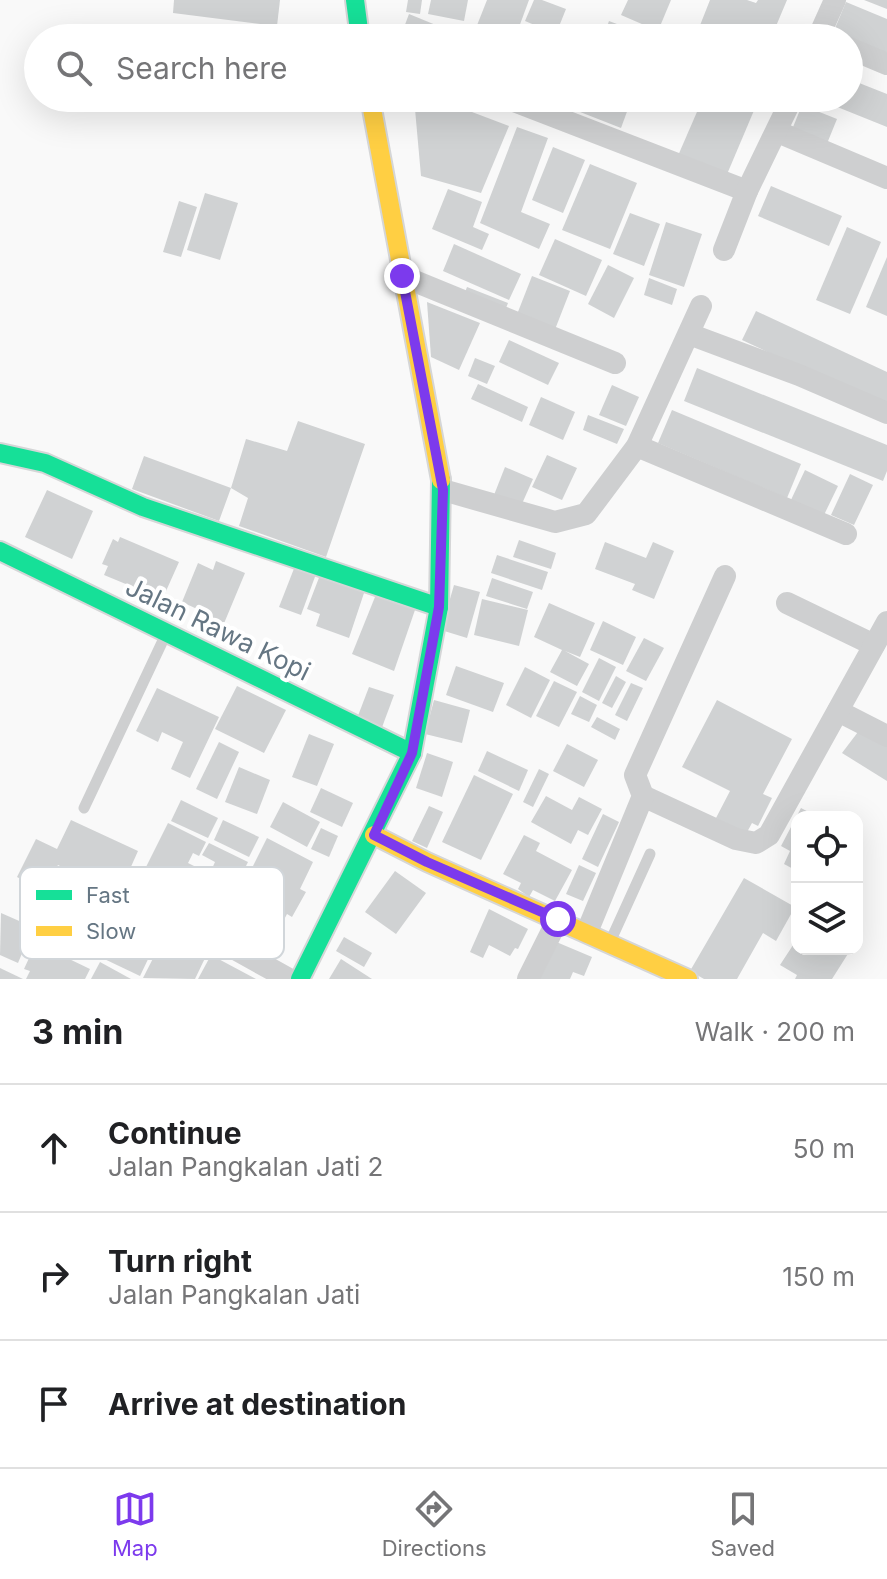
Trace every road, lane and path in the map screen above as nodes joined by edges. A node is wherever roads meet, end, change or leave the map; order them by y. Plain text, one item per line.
1 (355, 0) edge
2 (835, 0) edge
3 (358, 24) edge
4 (826, 24) edge
5 (863, 54) edge
6 (887, 64) edge
7 (373, 112) edge
8 (542, 112) edge
9 (786, 112) edge
10 (778, 132) junction
11 (887, 178) edge
12 (747, 191) junction
13 (724, 250) dead end
14 (402, 276) junction
15 (701, 306) dead end
16 (689, 334) junction
17 (615, 363) dead end
18 (887, 413) edge
19 (637, 446) junction
20 (0, 453) edge
21 (443, 490) junction
22 (846, 534) dead end
23 (0, 551) edge
24 (725, 576) dead end
25 (787, 603) dead end
26 (439, 607) junction
27 (887, 622) edge
28 (167, 633) junction
29 (874, 645) junction
30 (838, 711) junction
31 (887, 736) edge
32 (412, 753) junction
33 (643, 796) junction
34 (84, 808) dead end
35 (374, 835) junction
36 (650, 854) dead end
37 (558, 919) junction
38 (587, 932) junction
39 (610, 943) junction
40 (253, 959) edge
41 (289, 979) edge
42 (300, 979) edge
43 (528, 979) edge
44 (688, 979) edge

1 - 3 street
2 - 4 street
5 - 6 street
7 - 14 street
8 - 12 street
9 - 10 street
10 - 11 street
10 - 12 street
12 - 13 street
14 - 17 street
14 - 21 street
15 - 16 street
16 - 18 street
16 - 19 street
19 - 21 street
19 - 22 street
20 - 26 street
21 - 26 street
23 - 28 street, Jalan Rawa Kopi
24 - 33 street
25 - 29 street
26 - 32 street
27 - 29 street
28 - 32 street, Jalan Rawa Kopi
28 - 34 lane
29 - 30 street
30 - 31 street
30 - 33 street
32 - 35 street
33 - 38 street
35 - 37 street
35 - 42 street
36 - 39 lane
37 - 38 street
37 - 43 street
38 - 39 street
39 - 44 street
40 - 41 street

